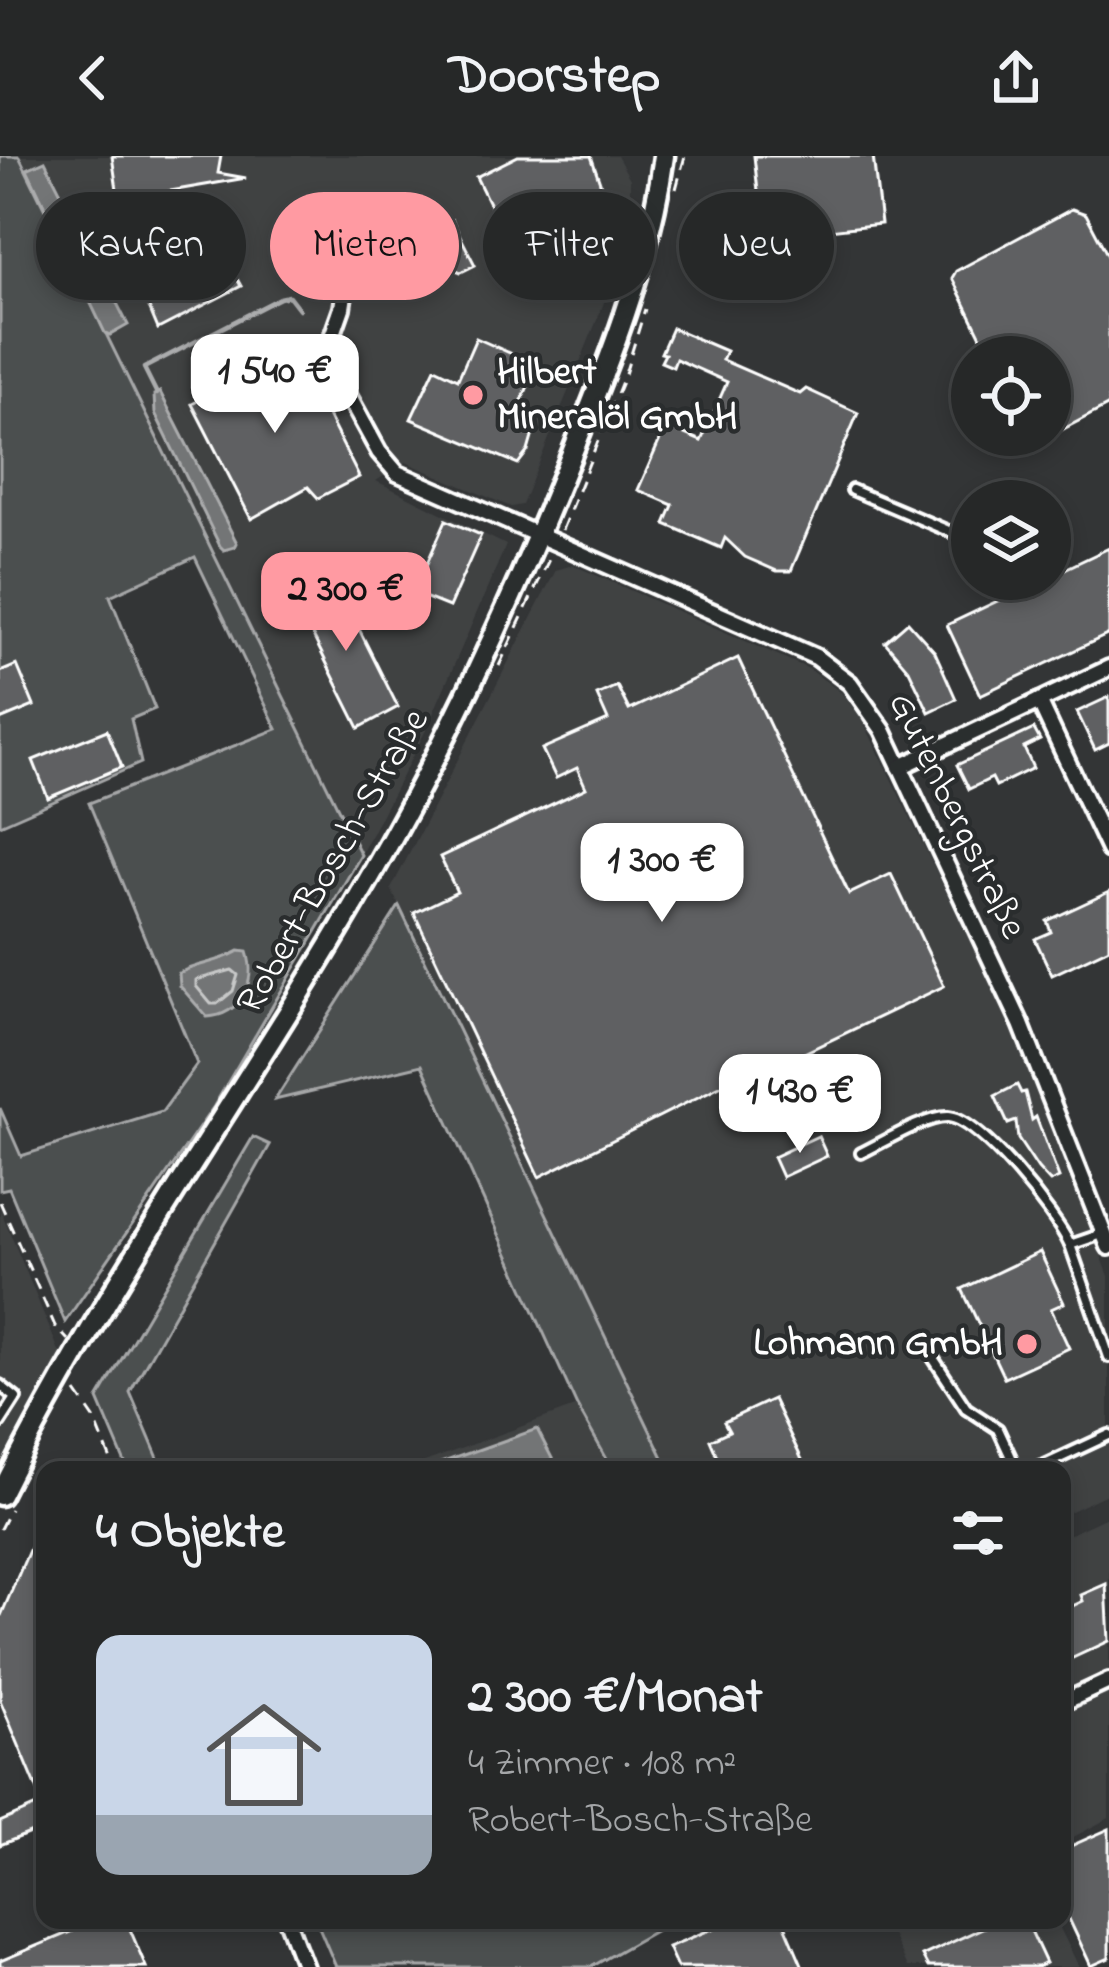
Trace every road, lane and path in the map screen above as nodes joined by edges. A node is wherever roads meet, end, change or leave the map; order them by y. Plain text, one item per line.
1 (664, 156) edge
2 (343, 300) edge
3 (852, 490) dead end
4 (951, 532) edge
5 (538, 536) junction
6 (1109, 668) edge
7 (1039, 701) junction
8 (900, 766) junction
9 (1109, 850) edge
10 (861, 1153) dead end
11 (0, 1202) edge
12 (1107, 1237) edge
13 (1070, 1245) junction
14 (80, 1348) junction
15 (1109, 1357) edge
16 (933, 1358) dead end
17 (0, 1385) edge
18 (73, 1388) dead end
19 (0, 1423) edge
20 (1109, 1435) edge
21 (111, 1461) edge
22 (1011, 1461) edge
23 (1053, 1461) edge
24 (0, 1495) edge
25 (1109, 1682) edge
26 (1071, 1699) edge
27 (290, 1929) edge
28 (305, 1967) edge

1 - 5 street, Robert-Bosch-Straße
2 - 5 street, Gutenbergstraße
3 - 4 lane
5 - 8 street, Gutenbergstraße
5 - 14 street, Robert-Bosch-Straße
6 - 7 street
7 - 8 street
7 - 9 street
8 - 12 street, Gutenbergstraße
10 - 13 lane
11 - 14 path
12 - 13 lane
13 - 15 lane
14 - 24 street, Robert-Bosch-Straße
16 - 22 lane
17 - 19 lane
18 - 21 path
20 - 23 lane
25 - 26 street
27 - 28 street

